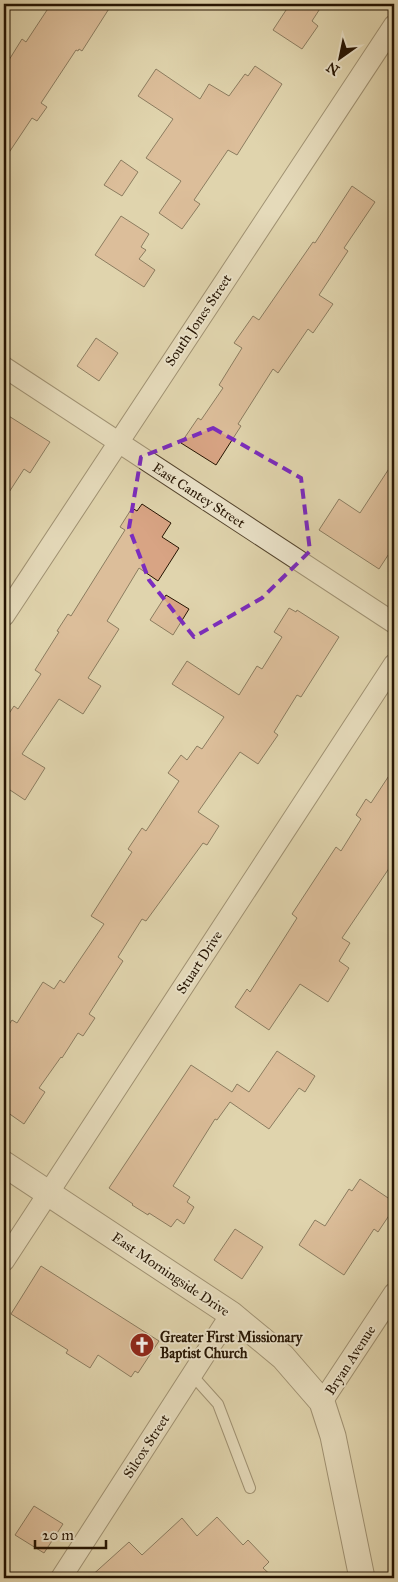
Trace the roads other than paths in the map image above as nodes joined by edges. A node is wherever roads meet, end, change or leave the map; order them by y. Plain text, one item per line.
1 (394, 25) edge
2 (4, 367) edge
3 (118, 441) junction
4 (4, 616) edge
5 (394, 623) edge
6 (394, 664) edge
7 (4, 1164) edge
8 (49, 1193) junction
9 (4, 1261) edge
10 (394, 1293) edge
11 (231, 1314) junction
12 (192, 1375) junction
13 (322, 1402) junction
14 (250, 1488) dead end
15 (61, 1578) edge
16 (362, 1578) edge

1 - 3 street, South Jones Street
2 - 3 street, East Cantey Street
3 - 4 street, South Jones Street
3 - 5 street, East Cantey Street
6 - 8 street, Stuart Drive
7 - 8 street, East Morningside Drive
8 - 9 street, Stuart Drive
8 - 11 street, East Morningside Drive
10 - 13 street, Bryan Avenue
11 - 12 street, Silcox Street
11 - 13 street, East Morningside Drive
12 - 14 lane
12 - 15 street, Silcox Street
13 - 16 street, East Morningside Drive

